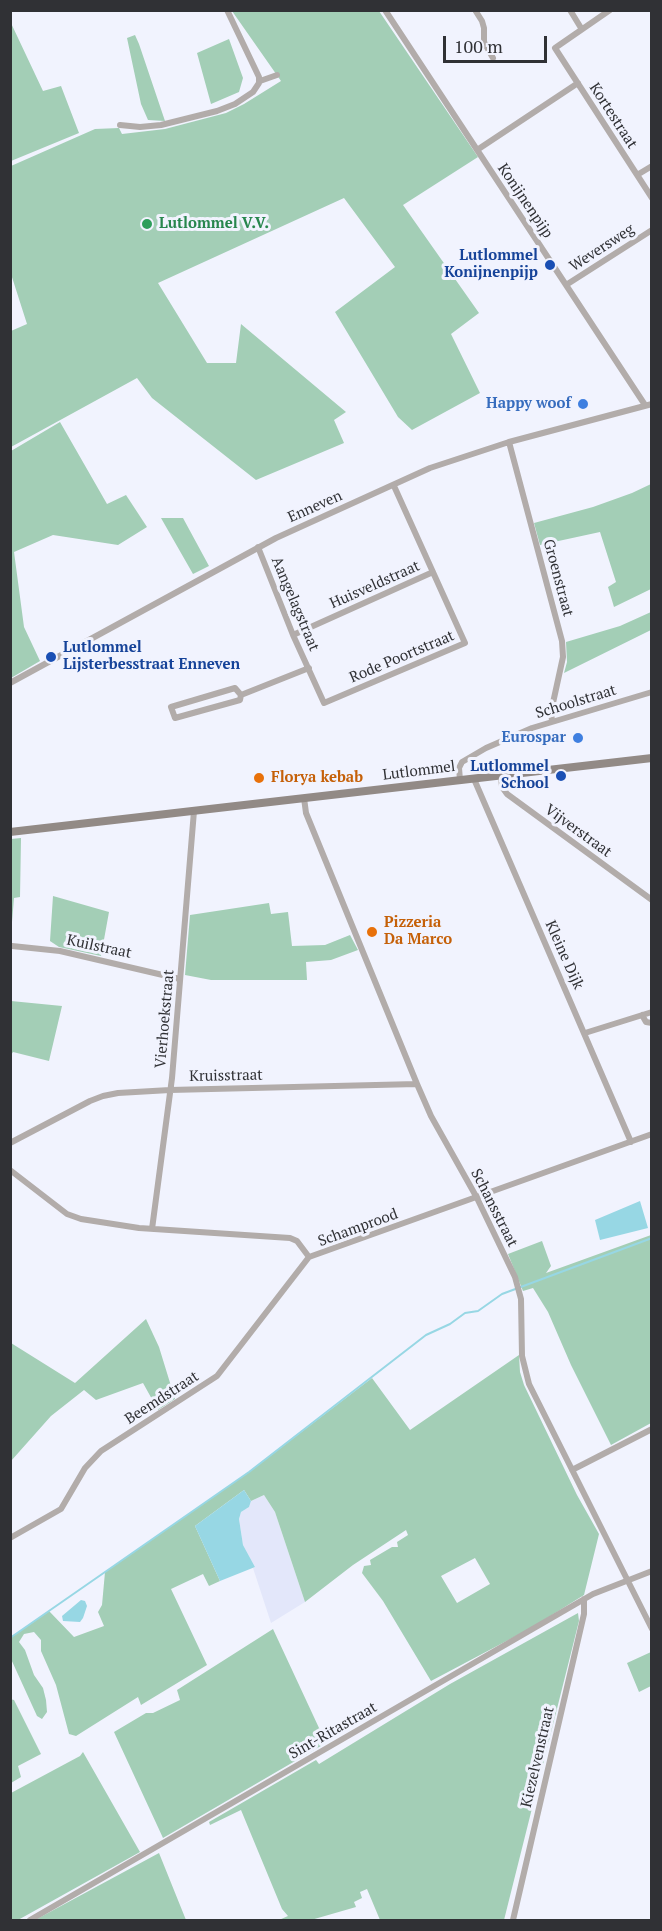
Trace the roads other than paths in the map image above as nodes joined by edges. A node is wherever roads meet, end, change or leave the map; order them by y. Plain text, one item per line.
1 (227, 10) edge
2 (385, 10) edge
3 (475, 10) edge
4 (570, 10) edge
5 (610, 10) edge
6 (581, 28) junction
7 (493, 58) dead end
8 (278, 75) dead end
9 (260, 81) junction
10 (578, 83) junction
11 (120, 125) dead end
12 (477, 150) junction
13 (651, 166) edge
14 (637, 175) junction
15 (651, 198) edge
16 (651, 230) edge
17 (566, 285) junction
18 (648, 405) edge
19 (509, 442) junction
20 (394, 486) junction
21 (258, 547) junction
22 (433, 573) junction
23 (293, 635) junction
24 (309, 668) junction
25 (10, 683) edge
26 (651, 692) edge
27 (241, 695) junction
28 (552, 721) junction
29 (651, 758) edge
30 (501, 776) junction
31 (474, 779) junction
32 (460, 780) junction
33 (303, 798) junction
34 (194, 811) junction
35 (10, 832) edge
36 (651, 900) edge
37 (12, 946) edge
38 (180, 979) junction
39 (651, 1012) edge
40 (642, 1015) junction
41 (651, 1023) edge
42 (585, 1033) junction
43 (417, 1084) junction
44 (170, 1089) junction
45 (651, 1134) edge
46 (631, 1142) junction
47 (10, 1143) edge
48 (10, 1170) edge
49 (477, 1197) junction
50 (152, 1229) junction
51 (309, 1257) junction
52 (651, 1429) edge
53 (572, 1470) junction
54 (10, 1538) edge
55 (651, 1571) edge
56 (627, 1581) junction
57 (584, 1599) junction
58 (651, 1629) edge
59 (30, 1920) edge
60 (513, 1920) edge

1 - 9 street
2 - 12 street, Konijnenpijp
3 - 7 street
4 - 6 street
5 - 6 street
6 - 10 street, Kortestraat
8 - 9 street
9 - 11 street
10 - 12 street
10 - 14 street, Kortestraat
12 - 17 street, Konijnenpijp
13 - 14 street
14 - 15 street, Kortestraat
16 - 17 street, Weversweg
17 - 18 street, Konijnenpijp
18 - 19 street, Enneven
19 - 20 street, Enneven
19 - 28 street, Groenstraat
20 - 21 street, Enneven
20 - 22 street, Rode Poortstraat
21 - 23 street, Aangelagstraat
21 - 25 street, Enneven
22 - 23 street, Huisveldstraat
22 - 24 street, Rode Poortstraat
23 - 24 street, Aangelagstraat
24 - 27 street, Aangelagstraat
26 - 28 street, Schoolstraat
27 - 27 street, Aangelagstraat
28 - 32 street, Schoolstraat
29 - 30 main road, Lutlommel
30 - 31 main road, Lutlommel
30 - 36 street, Vijverstraat
31 - 32 main road, Lutlommel
31 - 42 street, Kleine Dijk
32 - 33 main road, Lutlommel
33 - 34 main road, Lutlommel
33 - 43 street, Schansstraat
34 - 35 main road, Lutlommel
34 - 38 street, Vierhoekstraat
37 - 38 street, Kuilstraat
38 - 44 street, Vierhoekstraat
39 - 40 street
40 - 41 street
40 - 42 street
42 - 46 street, Kleine Dijk
43 - 44 street, Kruisstraat
43 - 49 street, Schansstraat
44 - 47 street, Kruisstraat
44 - 50 street, Vierhoekstraat
45 - 46 street, Schamprood
46 - 49 street, Schamprood
48 - 50 street, Schamprood
49 - 51 street, Schamprood
49 - 53 street, Schansstraat
50 - 51 street, Schamprood
51 - 54 street, Beemdstraat
52 - 53 street
53 - 56 street, Schansstraat
55 - 56 street, Sint-Ritastraat
56 - 57 street, Sint-Ritastraat
56 - 58 street, Schansstraat
57 - 59 street, Sint-Ritastraat
57 - 60 street, Kiezelvenstraat

